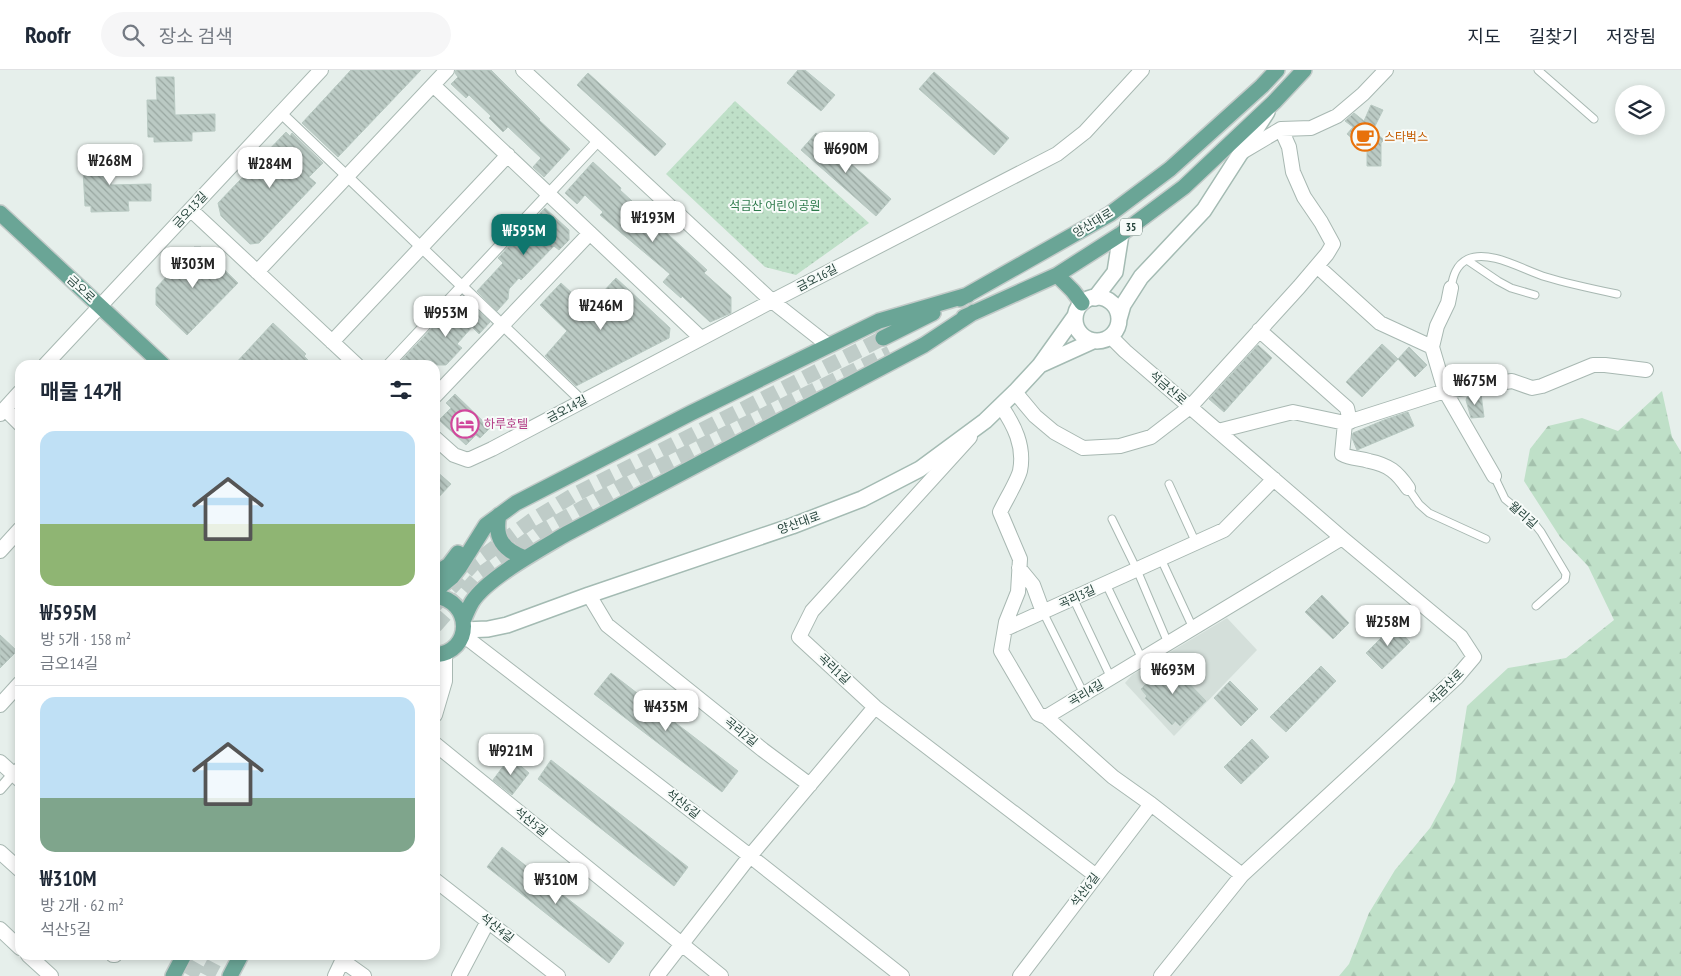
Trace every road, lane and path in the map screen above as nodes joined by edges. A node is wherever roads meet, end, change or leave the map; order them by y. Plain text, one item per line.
1 (321, 70) edge
2 (447, 70) edge
3 (523, 70) edge
4 (1142, 70) edge
5 (1267, 70) edge
6 (1277, 70) edge
7 (1304, 70) edge
8 (1386, 70) edge
9 (1538, 70) edge
10 (433, 85) junction
11 (1262, 86) junction
12 (1274, 102) junction
13 (281, 114) junction
14 (1594, 119) dead end
15 (1281, 129) junction
16 (599, 140) junction
17 (1242, 152) junction
18 (508, 156) junction
19 (347, 177) junction
20 (548, 193) junction
21 (191, 210) junction
22 (0, 213) edge
23 (590, 233) junction
24 (1121, 234) junction
25 (421, 248) junction
26 (1467, 260) junction
27 (1317, 266) junction
28 (257, 272) junction
29 (1057, 275) junction
30 (462, 286) junction
31 (1451, 288) joint
32 (1617, 294) dead end
33 (968, 295) junction
34 (1535, 295) dead end
35 (772, 301) junction
36 (100, 306) junction
37 (1084, 306) junction
38 (974, 312) junction
39 (1119, 319) junction
40 (502, 325) junction
41 (1259, 330) junction
42 (1111, 337) junction
43 (701, 338) junction
44 (883, 338) tunnel mouth
45 (1093, 341) junction
46 (332, 342) junction
47 (828, 345) junction
48 (1432, 347) junction
49 (890, 353) tunnel mouth
50 (50, 360) edge
51 (158, 360) edge
52 (351, 360) edge
53 (393, 360) edge
54 (1040, 365) junction
55 (1646, 370) dead end
56 (440, 391) edge
57 (1445, 391) junction
58 (1015, 392) junction
59 (15, 398) edge
60 (582, 402) junction
61 (1001, 406) junction
62 (1190, 407) junction
63 (2, 412) edge
64 (15, 421) edge
65 (985, 421) junction
66 (1347, 422) junction
67 (1218, 431) junction
68 (440, 442) edge
69 (1494, 476) joint
70 (1274, 478) junction
71 (1169, 484) dead end
72 (1408, 488) joint
73 (499, 515) junction
74 (1112, 519) dead end
75 (486, 525) junction
76 (15, 534) edge
77 (1342, 538) junction
78 (1486, 539) dead end
79 (1196, 544) junction
80 (0, 551) edge
81 (525, 558) junction
82 (1161, 559) junction
83 (1019, 568) junction
84 (1137, 570) junction
85 (440, 571) edge
86 (1106, 584) junction
87 (440, 587) edge
88 (589, 595) junction
89 (440, 597) edge
90 (1073, 598) junction
91 (1536, 606) dead end
92 (1042, 612) junction
93 (463, 628) junction
94 (1193, 628) junction
95 (1005, 629) junction
96 (1168, 643) junction
97 (440, 654) edge
98 (1142, 659) junction
99 (440, 662) edge
100 (1111, 678) junction
101 (15, 688) edge
102 (1084, 694) junction
103 (440, 698) edge
104 (0, 705) edge
105 (875, 707) junction
106 (1046, 717) junction
107 (440, 748) edge
108 (0, 762) edge
109 (15, 771) edge
110 (15, 776) edge
111 (810, 784) junction
112 (0, 789) edge
113 (1151, 804) junction
114 (0, 852) edge
115 (750, 856) junction
116 (15, 866) edge
117 (1242, 875) junction
118 (1095, 876) junction
119 (440, 884) edge
120 (488, 921) junction
121 (0, 929) edge
122 (15, 943) edge
123 (681, 945) junction
124 (33, 960) edge
125 (181, 960) edge
126 (238, 960) edge
127 (343, 960) edge
128 (346, 960) edge
129 (51, 976) edge
130 (173, 976) edge
131 (230, 976) edge
132 (335, 976) edge
133 (364, 976) edge
134 (459, 976) edge
135 (558, 976) edge
136 (658, 976) edge
137 (721, 976) edge
138 (902, 976) edge
139 (1020, 976) edge
140 (1161, 976) edge

1 - 13 street, 금오13길
2 - 10 street
3 - 16 street
4 - 35 street, 금오16길
5 - 11 main road
6 - 11 main road, 양산대로 / 35
7 - 12 main road, 양산대로 / 35
8 - 15 street
9 - 14 lane
10 - 18 street
10 - 19 street
11 - 33 main road, 양산대로 / 35
12 - 17 main road
12 - 24 main road, 양산대로 / 35
13 - 19 street
13 - 21 street, 금오13길
15 - 17 street
15 - 27 street
16 - 20 street
16 - 35 street
17 - 39 main road
18 - 20 street
18 - 25 street
19 - 25 street
19 - 28 street
20 - 23 street
20 - 30 street
21 - 28 street
21 - 36 street, 금오13길
22 - 36 main road, 금오로
23 - 40 street
23 - 43 street
24 - 29 main road, 양산대로 / 35
24 - 37 main road, 양산대로
25 - 30 street
25 - 46 street
26 - 31 lane, 월리길
26 - 32 lane
26 - 34 lane
27 - 41 street
27 - 48 street
28 - 46 street
29 - 37 main road
29 - 38 main road, 양산대로 / 35
30 - 40 street
30 - 53 street
31 - 48 street, 월리길
33 - 44 main road, 양산대로 / 35
33 - 47 main road
35 - 43 street, 금오14길
35 - 47 street
36 - 50 street, 금오13길
36 - 51 main road, 금오로
37 - 39 main road
37 - 45 main road
37 - 54 main road, 양산대로
38 - 49 main road, 양산대로 / 35
38 - 81 main road
39 - 42 main road
40 - 56 street
40 - 60 street
41 - 62 street
41 - 66 street
42 - 45 main road
42 - 62 street, 석금산로
43 - 60 street, 금오14길
45 - 54 main road
46 - 52 street
47 - 73 main road
48 - 57 street, 월리길
54 - 58 main road, 양산대로
55 - 57 street
57 - 66 street
57 - 69 street, 월리길
58 - 61 main road, 양산대로
58 - 62 street
59 - 63 street
60 - 68 street, 금오14길
61 - 65 main road, 양산대로
61 - 83 street, 곡리3길
62 - 67 street, 석금산로
63 - 64 street
65 - 88 main road, 양산대로
65 - 105 street, 곡리1길
66 - 67 street
66 - 72 street
67 - 70 street, 석금산로
69 - 91 lane, 월리길
70 - 77 street, 석금산로
70 - 79 street, 곡리3길
71 - 79 lane
72 - 78 lane
73 - 75 main road
73 - 81 main road
74 - 84 lane
75 - 85 main road
75 - 87 main road
76 - 80 street
77 - 94 street, 곡리4길
77 - 117 street, 석금산로
79 - 82 street, 곡리3길
81 - 93 main road
82 - 84 street, 곡리3길
82 - 94 lane
83 - 92 street, 곡리3길
83 - 95 street
84 - 86 street, 곡리3길
84 - 96 lane
86 - 90 street, 곡리3길
86 - 98 lane
88 - 93 main road, 양산대로
88 - 111 street, 곡리2길
89 - 93 main road
90 - 92 street, 곡리3길
90 - 100 lane
92 - 95 street
92 - 102 lane
93 - 97 main road
93 - 115 street, 석산6길
94 - 96 street, 곡리4길
95 - 106 street
96 - 98 street, 곡리4길
98 - 100 street, 곡리4길
99 - 103 street
100 - 102 street, 곡리4길
101 - 104 street
102 - 106 street, 곡리4길
105 - 111 street
105 - 118 street, 곡리1길
106 - 113 street
107 - 123 street, 석산5길
108 - 109 street
110 - 112 street
111 - 115 street
113 - 117 street
113 - 118 street, 석산6길
114 - 116 street
115 - 123 street
115 - 138 street, 석산6길
117 - 140 street, 석금산로
118 - 139 street, 석산6길
119 - 120 street, 석산4길
120 - 134 street
120 - 135 street, 석산4길
121 - 122 street
123 - 136 street
123 - 137 street, 석산5길
124 - 129 street
125 - 130 main road
126 - 131 main road
127 - 132 street
128 - 133 street

